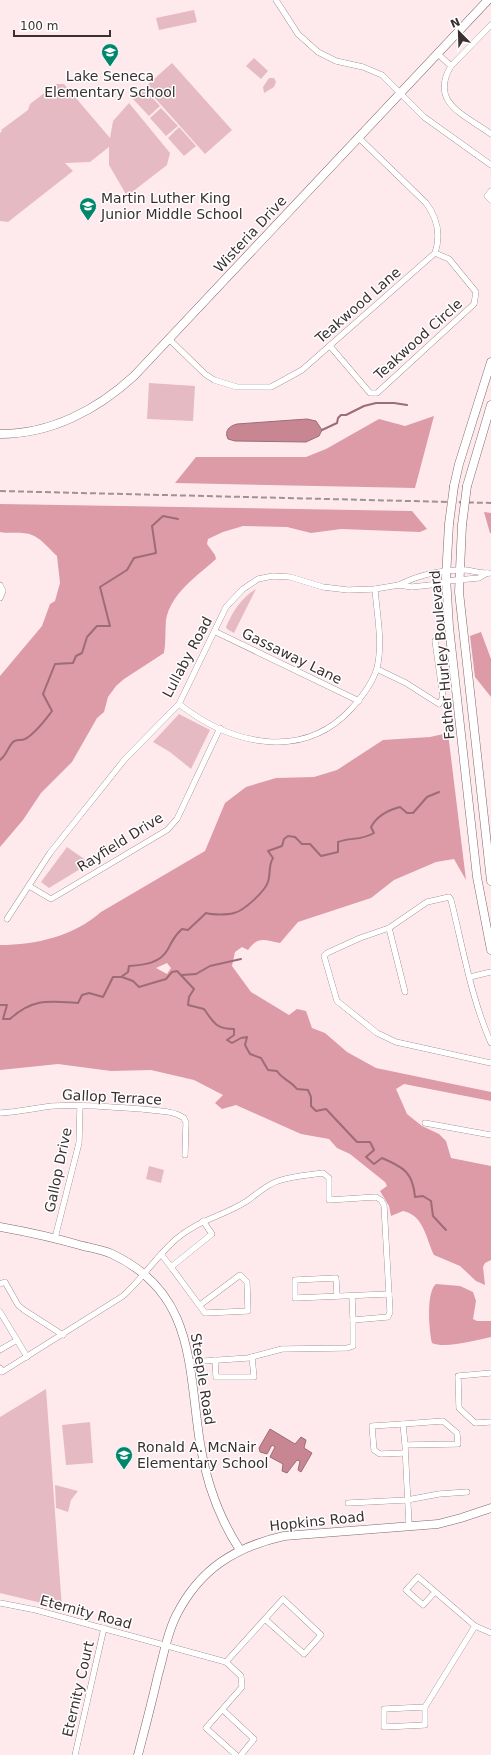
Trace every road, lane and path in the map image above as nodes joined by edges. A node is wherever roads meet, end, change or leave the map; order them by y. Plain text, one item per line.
1 (276, 0) edge
2 (488, 0) edge
3 (491, 25) edge
4 (438, 54) junction
5 (451, 66) junction
6 (400, 94) junction
7 (491, 134) edge
8 (358, 138) junction
9 (491, 165) edge
10 (491, 191) edge
11 (491, 200) edge
12 (435, 253) junction
13 (169, 339) junction
14 (330, 346) junction
15 (491, 362) edge
16 (489, 380) edge
17 (491, 406) edge
18 (0, 434) edge
19 (459, 570) junction
20 (446, 572) junction
21 (489, 573) edge
22 (459, 580) junction
23 (446, 581) junction
24 (0, 584) edge
25 (399, 585) junction
26 (375, 589) junction
27 (0, 598) edge
28 (216, 632) junction
29 (435, 641) dead end
30 (377, 669) junction
31 (359, 701) junction
32 (179, 704) junction
33 (220, 728) junction
34 (491, 881) edge
35 (29, 886) junction
36 (7, 919) dead end
37 (389, 928) junction
38 (491, 950) edge
39 (491, 972) edge
40 (470, 977) junction
41 (405, 992) dead end
42 (491, 1043) edge
43 (491, 1063) edge
44 (80, 1106) junction
45 (0, 1112) edge
46 (425, 1122) dead end
47 (491, 1135) edge
48 (185, 1155) dead end
49 (203, 1220) junction
50 (0, 1227) edge
51 (56, 1238) junction
52 (161, 1254) junction
53 (171, 1267) junction
54 (144, 1273) junction
55 (0, 1284) edge
56 (389, 1294) junction
57 (337, 1296) junction
58 (352, 1296) junction
59 (200, 1305) junction
60 (0, 1312) edge
61 (353, 1320) junction
62 (63, 1335) junction
63 (17, 1340) junction
64 (0, 1350) edge
65 (252, 1356) junction
66 (27, 1357) junction
67 (215, 1360) junction
68 (190, 1362) junction
69 (0, 1368) edge
70 (491, 1373) edge
71 (491, 1422) edge
72 (403, 1424) junction
73 (405, 1446) junction
74 (405, 1453) junction
75 (467, 1492) dead end
76 (407, 1500) junction
77 (348, 1503) dead end
78 (491, 1508) edge
79 (409, 1525) junction
80 (240, 1550) junction
81 (435, 1592) junction
82 (0, 1603) edge
83 (265, 1619) junction
84 (475, 1626) junction
85 (104, 1628) junction
86 (491, 1633) edge
87 (166, 1646) junction
88 (226, 1662) junction
89 (425, 1707) junction
90 (223, 1710) junction
91 (75, 1755) edge
92 (138, 1755) edge
93 (236, 1755) edge
94 (241, 1755) edge

1 - 6 street
2 - 4 street, Wisteria Drive
3 - 5 street
4 - 5 street
4 - 6 street, Wisteria Drive
5 - 7 street
6 - 8 street, Wisteria Drive
6 - 9 street
8 - 12 street
8 - 13 street, Wisteria Drive
10 - 11 street
12 - 14 street, Teakwood Lane
12 - 14 street, Teakwood Circle
13 - 14 street, Teakwood Lane
13 - 18 street, Wisteria Drive
15 - 16 street, Father Hurley Boulevard
16 - 20 street, Father Hurley Boulevard, bridge
17 - 19 street, Father Hurley Boulevard, bridge
19 - 20 street, Lullaby Road
19 - 21 street, Lullaby Road
19 - 22 street, Father Hurley Boulevard
20 - 23 street, Father Hurley Boulevard
20 - 25 street, Lullaby Road
21 - 22 street, Lullaby Road
22 - 23 street, Lullaby Road
22 - 34 street, Father Hurley Boulevard
23 - 25 street, Lullaby Road
23 - 38 street, Father Hurley Boulevard
24 - 27 street
25 - 26 street, Lullaby Road
26 - 28 street, Lullaby Road
26 - 30 street
28 - 31 street, Gassaway Lane
28 - 32 street, Lullaby Road
29 - 30 street
30 - 31 street
31 - 33 street
32 - 33 street
32 - 35 street, Lullaby Road
33 - 35 street, Rayfield Drive
35 - 36 street, Lullaby Road
37 - 40 street
37 - 41 street
37 - 43 street
39 - 40 street
40 - 42 street
44 - 45 street, Gallop Terrace
44 - 48 street, Gallop Terrace
44 - 51 street, Gallop Drive
46 - 47 street
49 - 52 street
49 - 53 street
49 - 56 street
50 - 51 street, Steeple Road
51 - 54 street, Steeple Road
52 - 53 street
52 - 54 street
53 - 59 street
54 - 62 street
54 - 68 street, Steeple Road
55 - 62 street
56 - 58 street
56 - 61 street
57 - 57 street
57 - 58 street
58 - 61 street
59 - 59 street
60 - 63 street
61 - 65 street
62 - 66 street
63 - 64 street
63 - 66 street
65 - 67 street
65 - 67 street
66 - 69 street
67 - 68 street
68 - 80 street, Steeple Road
70 - 71 street
72 - 73 street
72 - 73 street
72 - 74 street
73 - 74 street
74 - 76 street
75 - 76 street
76 - 77 street
76 - 79 street
78 - 79 street, Hopkins Road
79 - 80 street, Hopkins Road
80 - 87 street, Hopkins Road
81 - 81 street
81 - 84 street
82 - 85 street, Eternity Road
83 - 83 street
83 - 88 street
84 - 86 street
84 - 89 street
85 - 87 street, Eternity Road
85 - 91 street, Eternity Court
87 - 88 street, Eternity Road
87 - 92 street, Hopkins Road
88 - 90 street
89 - 89 street
90 - 93 street
90 - 94 street

